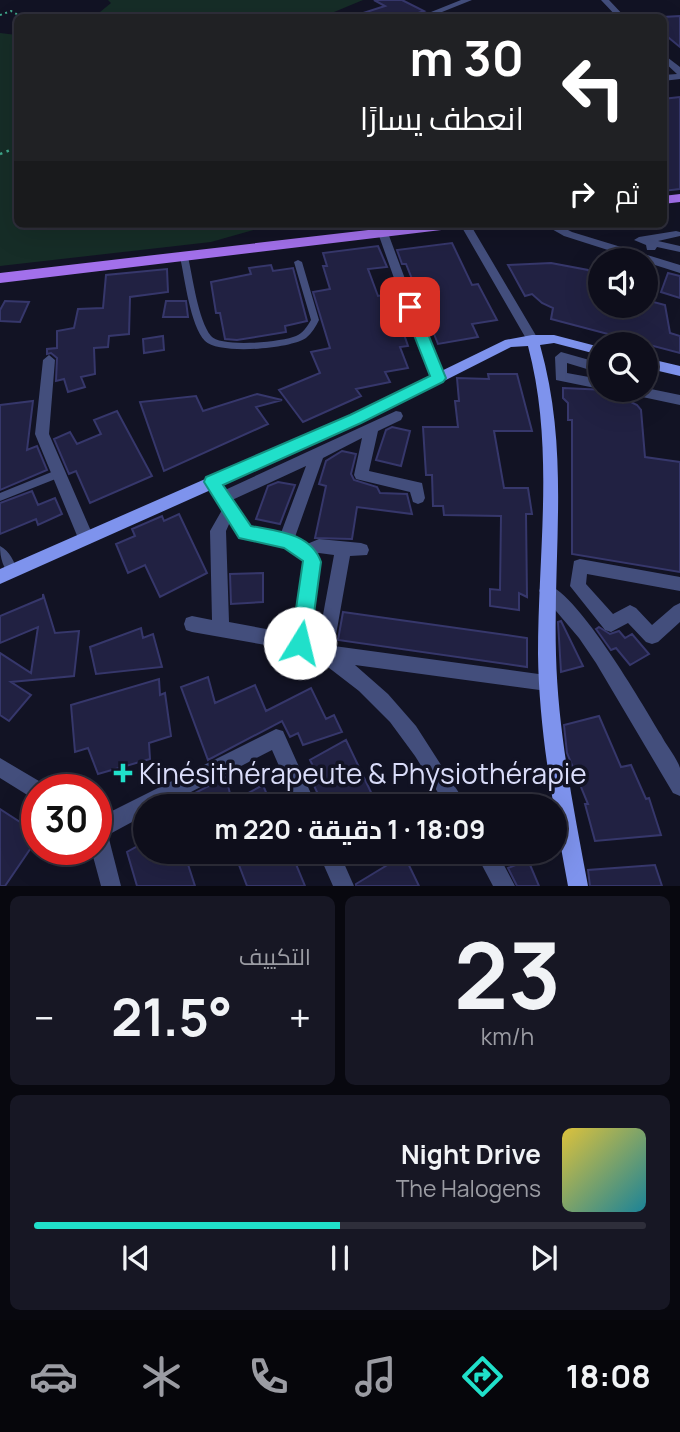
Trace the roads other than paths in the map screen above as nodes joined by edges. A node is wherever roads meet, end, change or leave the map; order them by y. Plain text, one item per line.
1 (468, 0) edge
2 (605, 0) edge
3 (430, 14) edge
4 (619, 14) edge
5 (667, 60) edge
6 (680, 74) edge
7 (425, 228) edge
8 (467, 228) edge
9 (556, 228) edge
10 (383, 233) junction
11 (679, 233) edge
12 (653, 240) junction
13 (612, 248) edge
14 (650, 248) edge
15 (680, 249) edge
16 (184, 257) junction
17 (298, 262) dead end
18 (658, 262) edge
19 (680, 269) edge
20 (0, 278) edge
21 (531, 339) junction
22 (588, 348) edge
23 (49, 360) dead end
24 (588, 365) edge
25 (658, 366) edge
26 (561, 367) junction
27 (680, 371) edge
28 (588, 373) edge
29 (438, 378) junction
30 (588, 382) edge
31 (658, 395) edge
32 (680, 400) edge
33 (396, 416) dead end
34 (372, 426) junction
35 (317, 454) junction
36 (59, 474) junction
37 (212, 482) junction
38 (0, 497) edge
39 (418, 498) dead end
40 (227, 505) junction
41 (86, 538) junction
42 (286, 541) junction
43 (342, 549) junction
44 (361, 550) dead end
45 (0, 551) edge
46 (306, 551) junction
47 (6, 574) edge
48 (680, 584) edge
49 (547, 591) junction
50 (680, 611) edge
51 (192, 624) dead end
52 (221, 629) junction
53 (300, 643) junction
54 (324, 653) junction
55 (547, 682) junction
56 (0, 767) edge
57 (21, 781) edge
58 (680, 786) edge
59 (167, 794) edge
60 (301, 794) edge
61 (450, 794) edge
62 (133, 811) edge
63 (112, 822) edge
64 (334, 864) edge
65 (492, 864) edge
66 (106, 865) edge
67 (111, 886) edge
68 (344, 886) edge
69 (505, 886) edge
70 (578, 886) edge

1 - 3 street
2 - 4 street
5 - 6 street
7 - 10 main road
8 - 21 street
9 - 13 street
10 - 16 main road
10 - 29 street
11 - 12 street
12 - 14 street
12 - 15 street
16 - 17 lane
16 - 20 main road
18 - 19 street
21 - 22 main road
21 - 29 main road
21 - 49 main road
23 - 36 street
24 - 26 street
25 - 27 main road
26 - 28 street
26 - 30 street
29 - 37 main road
31 - 32 street
33 - 34 street
34 - 35 street
34 - 39 street
35 - 40 street
35 - 42 street
36 - 38 lane
36 - 41 street
37 - 40 street
37 - 41 main road
40 - 42 street
40 - 52 street
41 - 47 main road
42 - 46 street
43 - 44 street
43 - 46 street
43 - 54 street
45 - 47 lane
46 - 53 street
48 - 50 street
49 - 55 main road
49 - 58 street
51 - 52 street
52 - 53 street
53 - 54 street
54 - 55 street
54 - 61 street
55 - 70 main road
56 - 57 street
59 - 60 street
62 - 63 street
64 - 68 street
65 - 69 street
66 - 67 street

